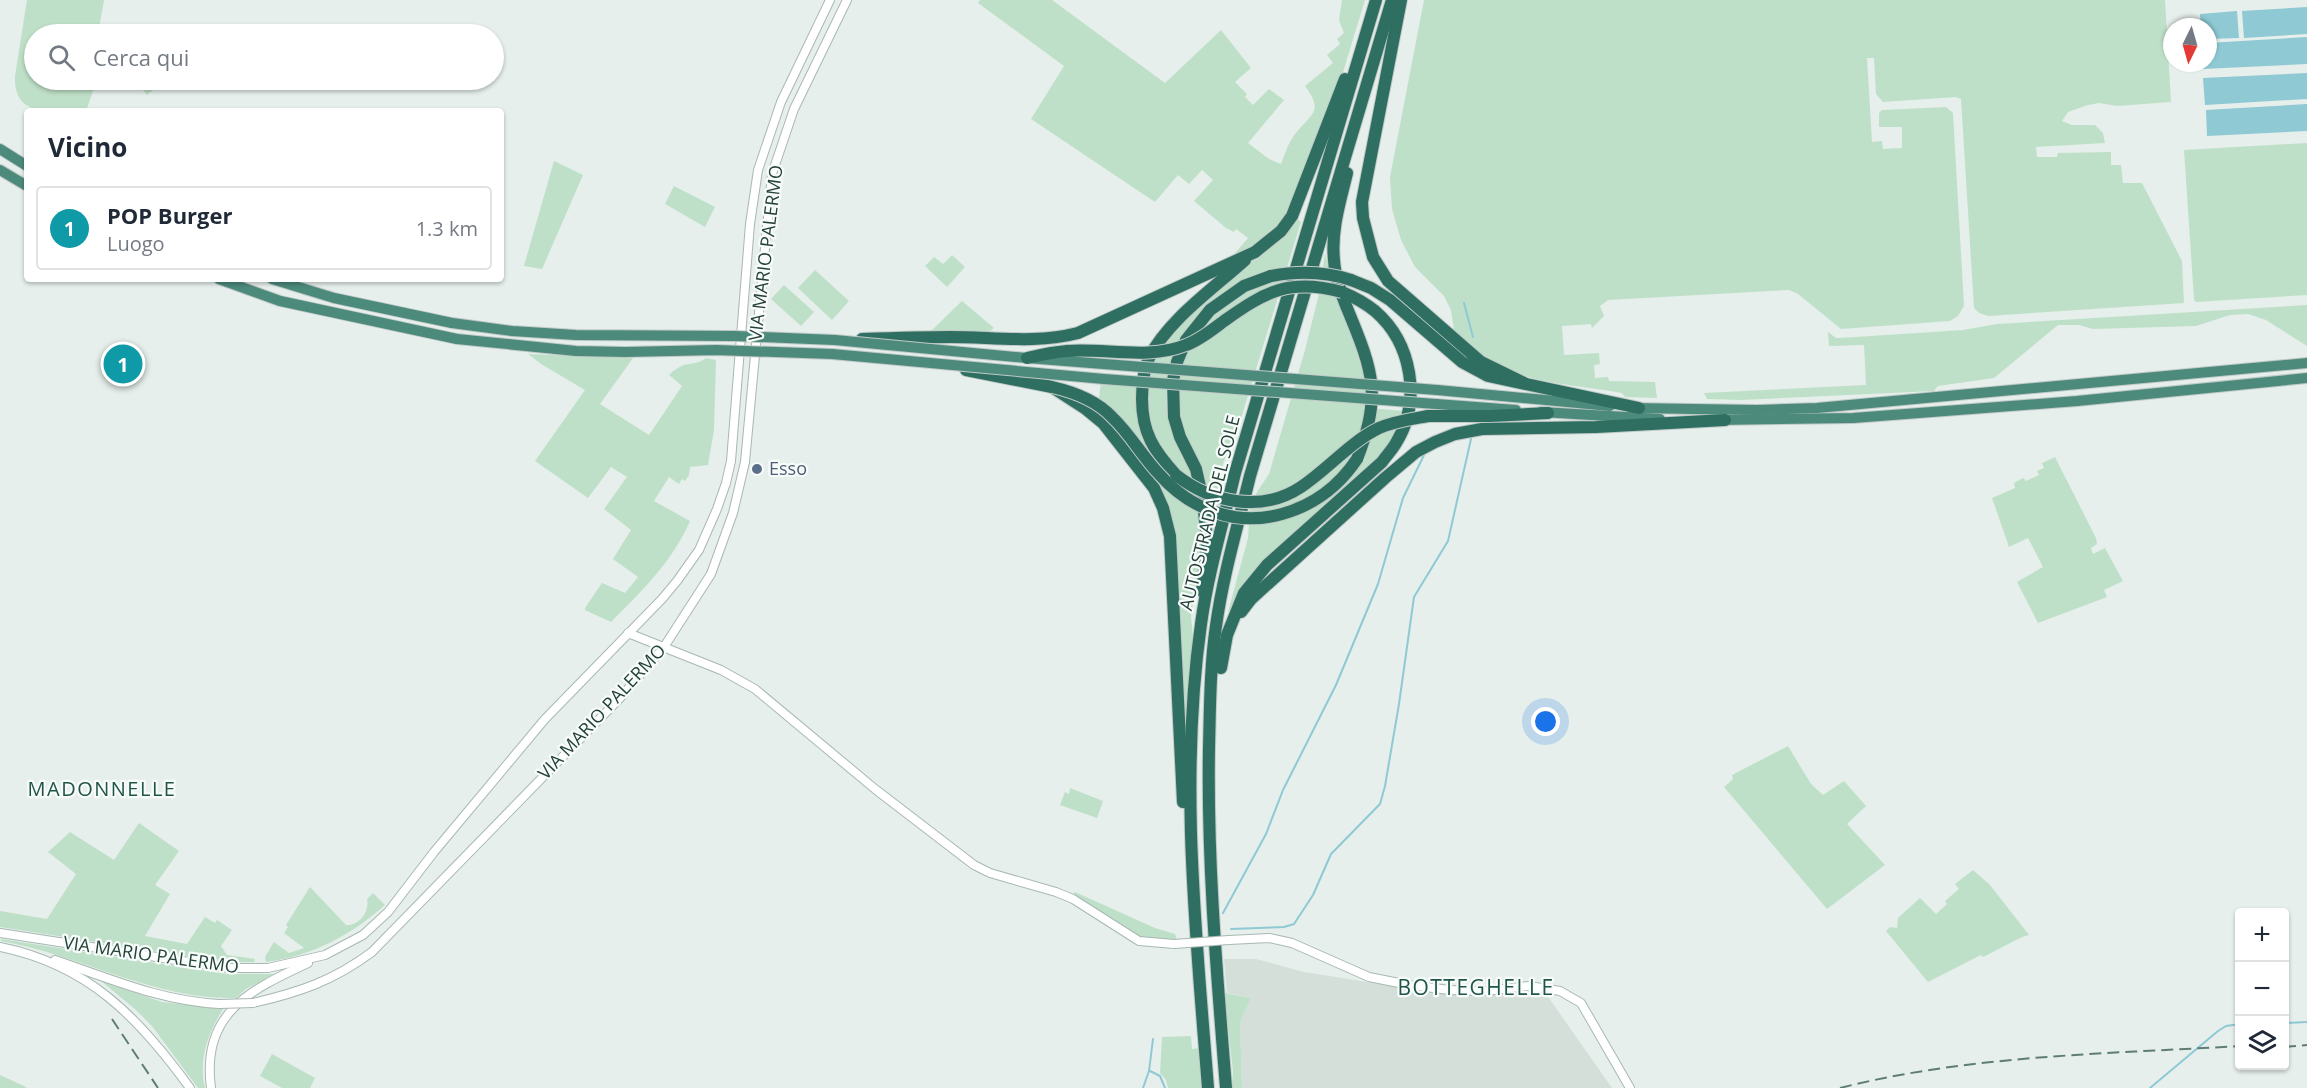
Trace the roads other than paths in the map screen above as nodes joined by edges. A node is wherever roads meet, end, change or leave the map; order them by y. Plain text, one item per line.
1 (830, 0) edge
2 (847, 0) edge
3 (1376, 0) edge
4 (1392, 0) edge
5 (1401, 0) edge
6 (1361, 98) junction
7 (0, 149) edge
8 (24, 164) edge
9 (0, 170) edge
10 (24, 184) edge
11 (1255, 252) junction
12 (227, 282) edge
13 (282, 282) edge
14 (835, 340) junction
15 (1027, 358) junction
16 (918, 361) junction
17 (2307, 363) edge
18 (2307, 378) edge
19 (1524, 383) junction
20 (1052, 387) junction
21 (1639, 408) junction
22 (1548, 413) junction
23 (1725, 420) junction
24 (1201, 624) junction
25 (1230, 627) junction
26 (628, 633) junction
27 (664, 647) junction
28 (1209, 774) junction
29 (1192, 871) junction
30 (0, 933) edge
31 (0, 947) edge
32 (23, 952) junction
33 (325, 955) junction
34 (190, 1088) edge
35 (211, 1088) edge
36 (1208, 1088) edge
37 (1226, 1088) edge
38 (1630, 1088) edge

1 - 26 street, VIA MARIO PALERMO
2 - 27 street, VIA MARIO PALERMO
3 - 11 highway
3 - 24 highway, AUTOSTRADA DEL SOLE
4 - 6 highway, AUTOSTRADA DEL SOLE
5 - 19 highway
6 - 20 highway, bridge
6 - 28 highway, AUTOSTRADA DEL SOLE
7 - 8 highway
9 - 10 highway
11 - 14 highway, bridge
11 - 22 highway, bridge
12 - 16 highway, bridge
13 - 14 highway, bridge
14 - 15 highway, bridge
15 - 21 highway, bridge
15 - 25 highway, bridge
16 - 20 highway, bridge
16 - 22 highway, bridge
17 - 21 highway
18 - 23 highway
19 - 21 highway
19 - 24 highway, bridge
20 - 29 highway, bridge
22 - 23 highway
23 - 25 highway
24 - 29 highway, AUTOSTRADA DEL SOLE
25 - 28 highway
26 - 27 street
26 - 33 street, VIA MARIO PALERMO
27 - 32 street, VIA MARIO PALERMO, bridge
27 - 38 street, bridge
28 - 37 highway, AUTOSTRADA DEL SOLE
29 - 36 highway, AUTOSTRADA DEL SOLE
30 - 33 street, VIA MARIO PALERMO
31 - 32 street
32 - 34 street
33 - 35 street

